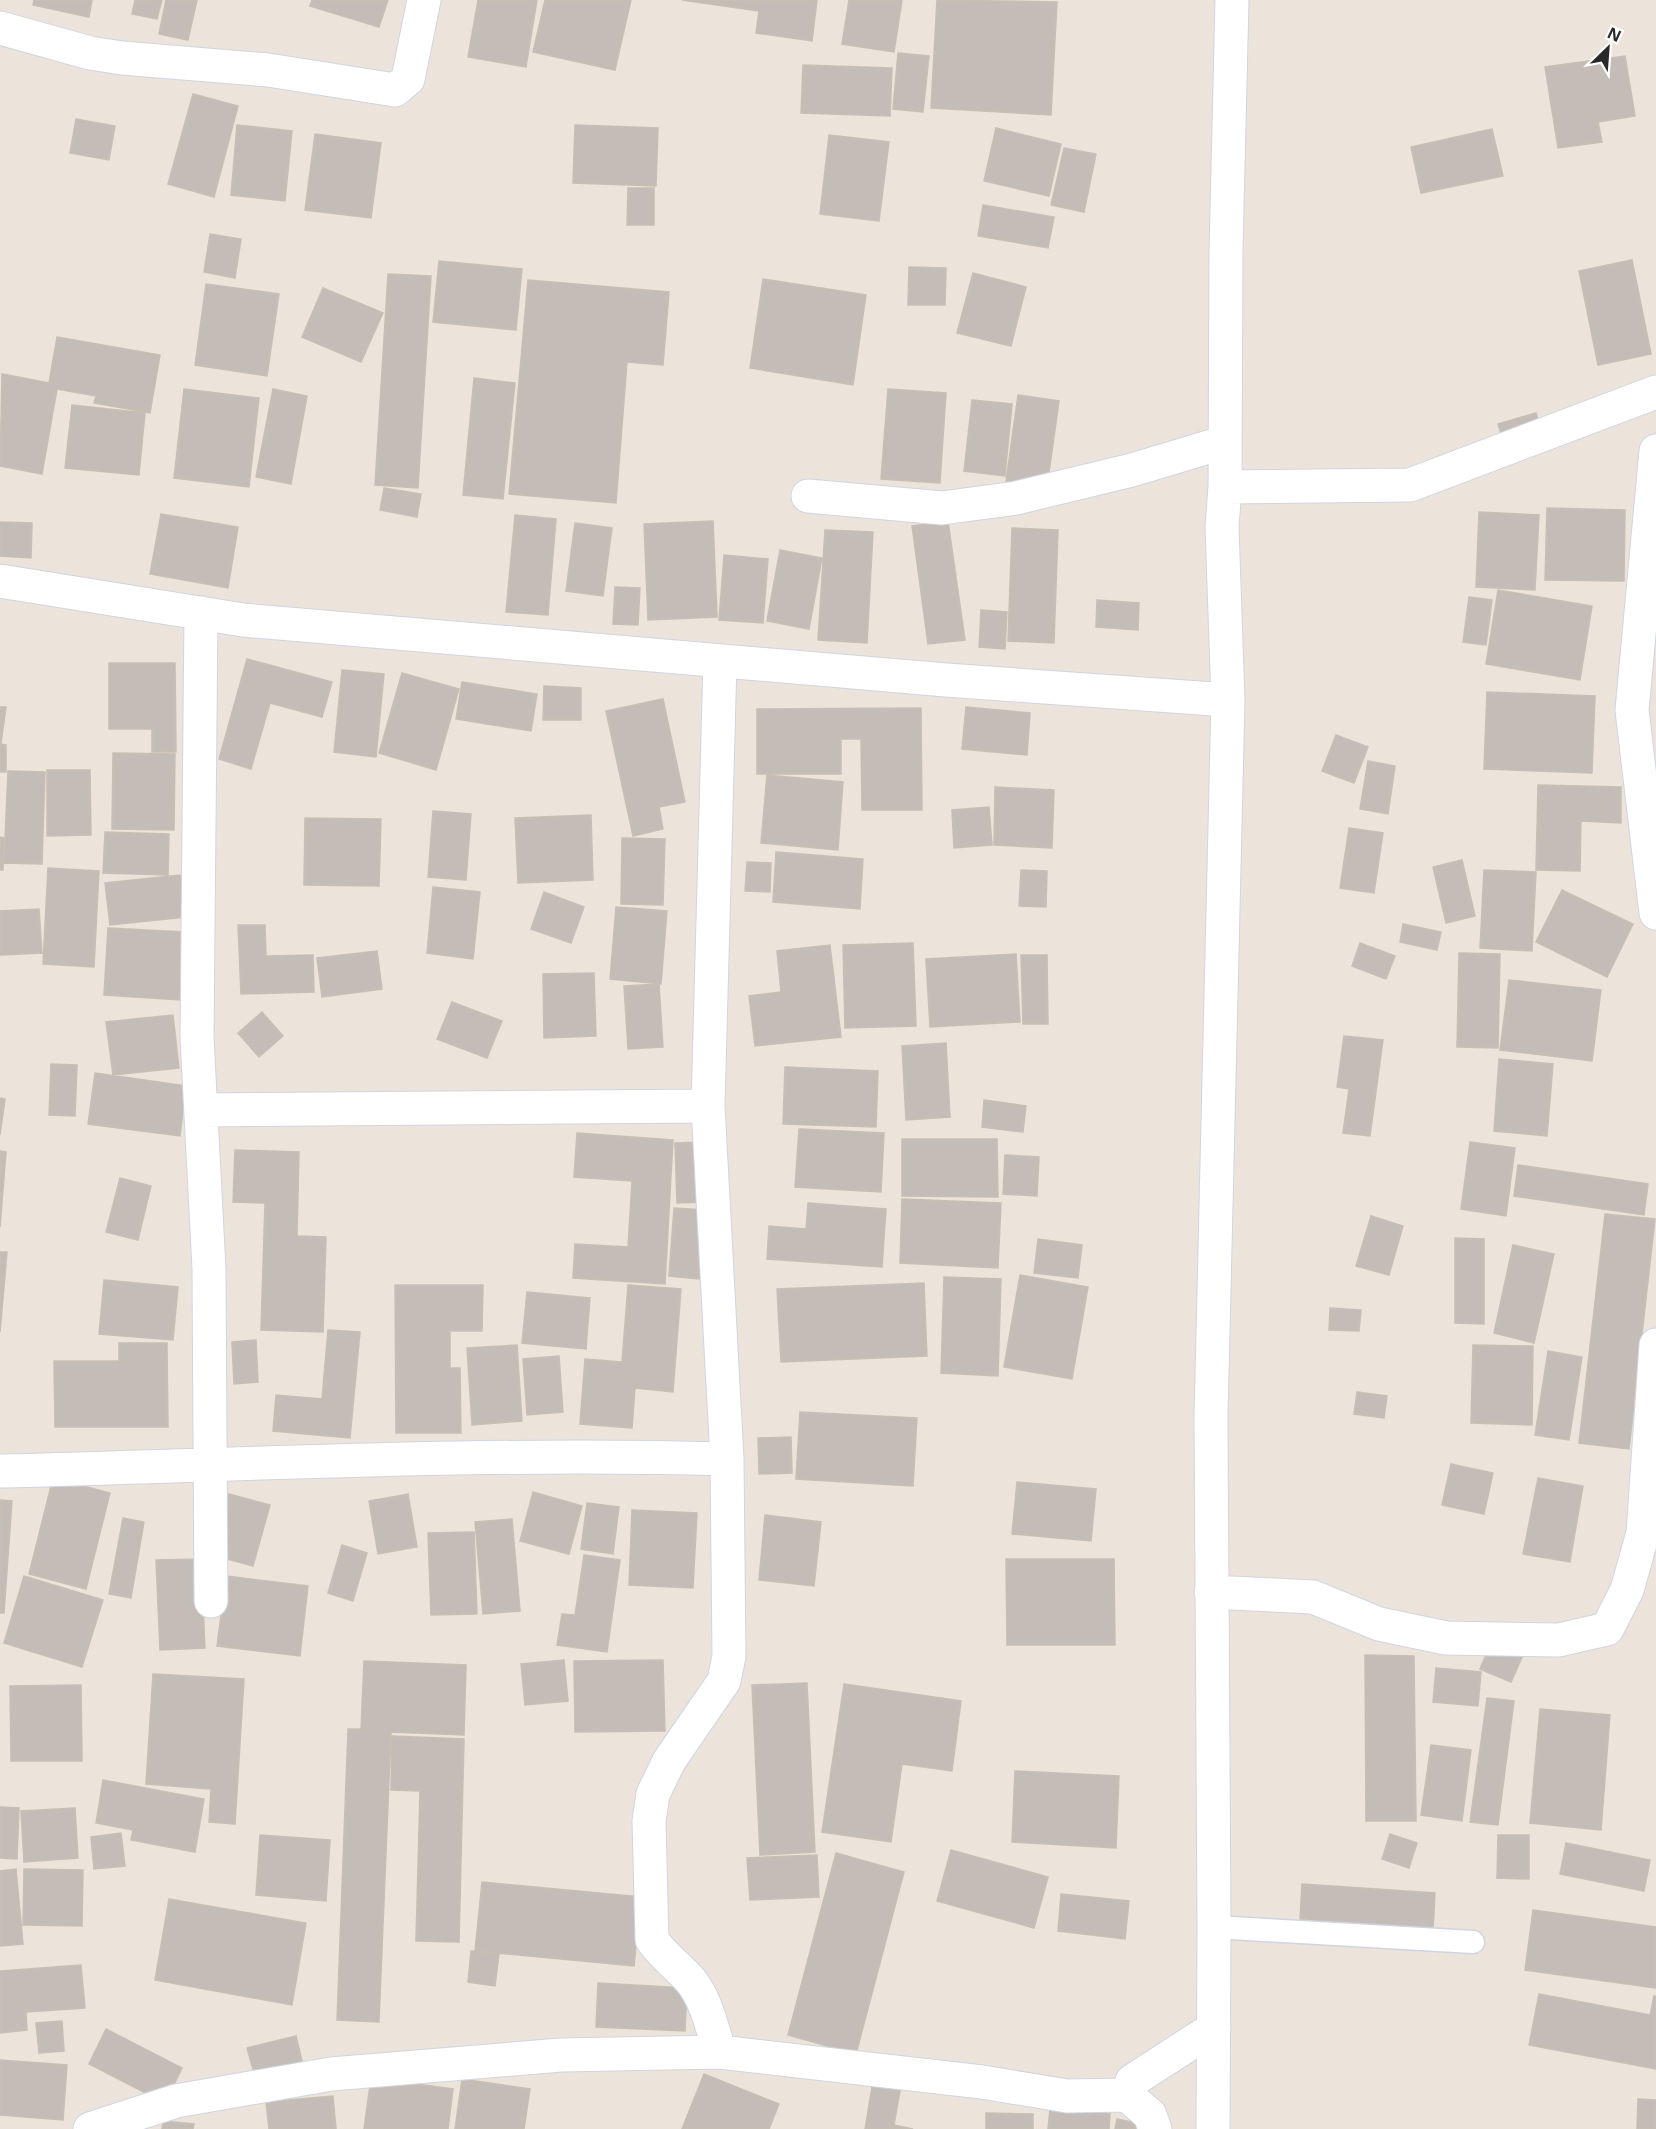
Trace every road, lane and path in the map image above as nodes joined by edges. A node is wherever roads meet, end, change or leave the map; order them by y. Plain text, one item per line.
1 (424, 0) edge
2 (1232, 0) edge
3 (0, 28) edge
4 (1656, 392) edge
5 (1225, 442) junction
6 (1656, 451) edge
7 (1225, 487) junction
8 (808, 496) dead end
9 (0, 581) edge
10 (201, 613) junction
11 (720, 661) junction
12 (1228, 700) junction
13 (1656, 912) edge
14 (708, 1107) junction
15 (201, 1110) junction
16 (1656, 1345) edge
17 (727, 1459) junction
18 (210, 1466) junction
19 (0, 1472) edge
20 (1211, 1592) junction
21 (211, 1601) dead end
22 (1214, 1927) junction
23 (1473, 1942) dead end
24 (1214, 2028) junction
25 (720, 2052) junction
26 (1127, 2095) junction
27 (90, 2129) edge
28 (1155, 2129) edge
29 (1213, 2129) edge

1 - 3 street
2 - 5 street
4 - 7 street
5 - 7 street
5 - 8 street
6 - 13 street
7 - 12 street
9 - 10 street
10 - 11 street
10 - 15 street
11 - 12 street
11 - 14 street
12 - 20 street
14 - 15 street
14 - 17 street
15 - 18 street
16 - 20 street
17 - 18 street
17 - 25 street
18 - 19 street
18 - 21 street
20 - 22 street
22 - 23 lane
22 - 24 street
24 - 26 street
24 - 29 street
25 - 26 street
25 - 27 street
26 - 28 street

